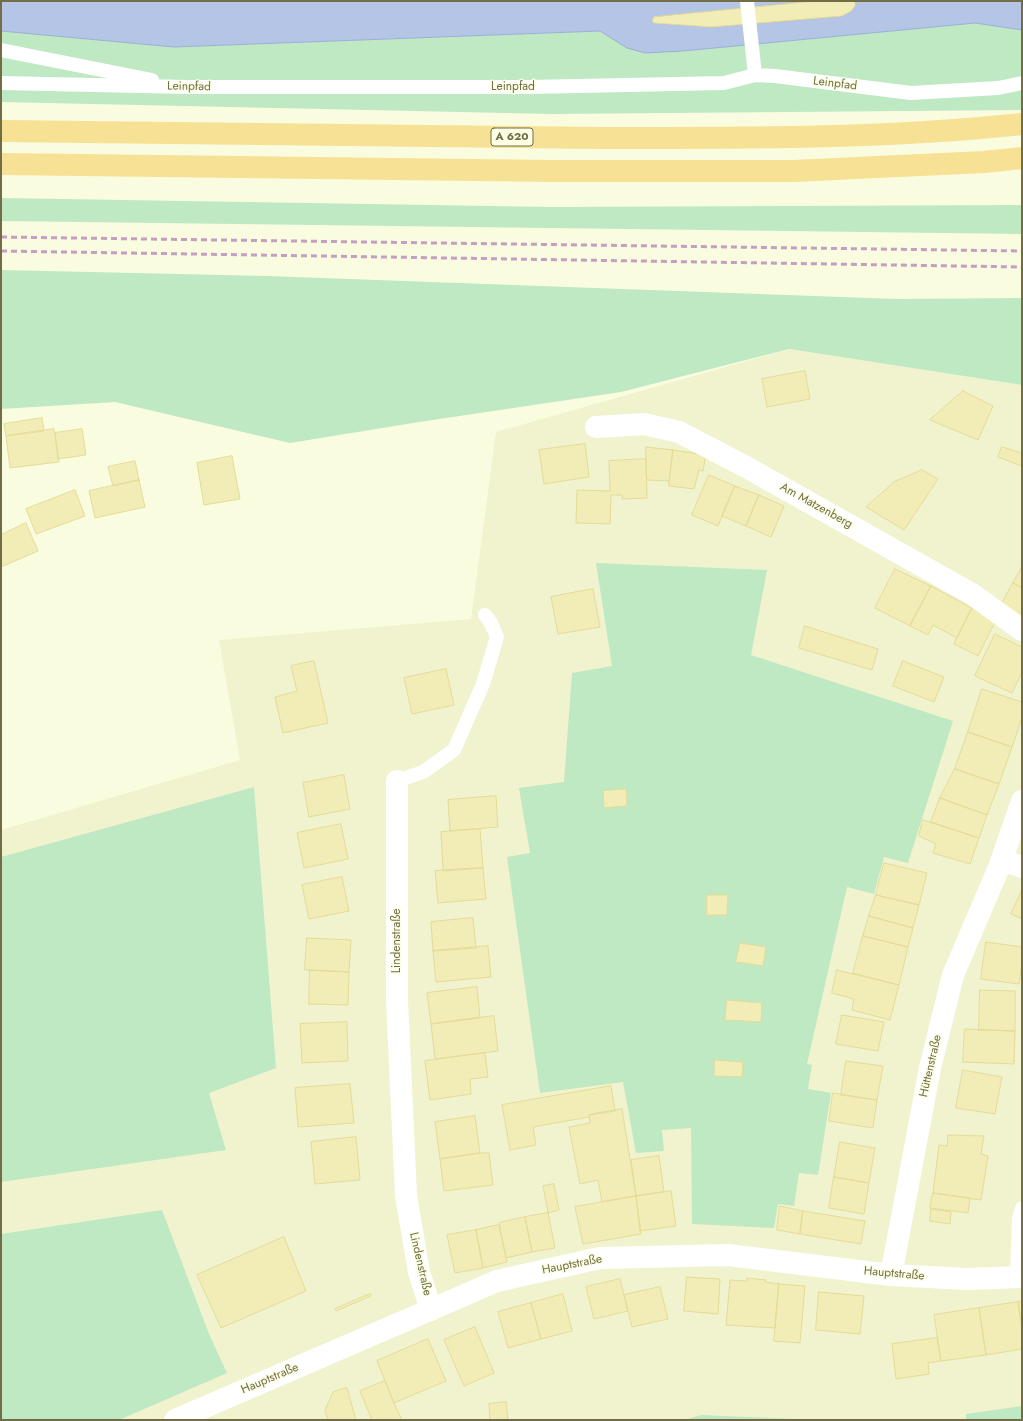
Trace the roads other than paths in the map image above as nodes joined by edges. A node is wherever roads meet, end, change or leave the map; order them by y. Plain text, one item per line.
1 (747, 1) edge
2 (1, 50) edge
3 (755, 75) junction
4 (1, 83) edge
5 (1022, 83) edge
6 (188, 87) junction
7 (1022, 124) edge
8 (1, 131) edge
9 (1022, 158) edge
10 (1, 164) edge
11 (596, 427) dead end
12 (485, 615) dead end
13 (1022, 630) edge
14 (397, 781) joint
15 (1022, 802) edge
16 (1022, 844) edge
17 (1011, 865) edge
18 (1022, 1208) edge
19 (890, 1275) junction
20 (1019, 1277) edge
21 (431, 1310) junction
22 (175, 1420) edge

1 - 3 lane
2 - 6 lane
3 - 5 lane, Leinpfad
3 - 6 lane, Leinpfad
4 - 6 lane, Leinpfad
7 - 8 highway, A 620
9 - 10 highway
11 - 13 street, Am Matzenberg
12 - 14 lane, Lindenstraße
14 - 21 street, Lindenstraße
15 - 17 street, Hüttenstraße
16 - 17 street, Hüttenstraße
17 - 19 street, Hüttenstraße
18 - 20 lane
19 - 20 street, Hauptstraße
19 - 21 street, Hauptstraße
21 - 22 street, Hauptstraße

